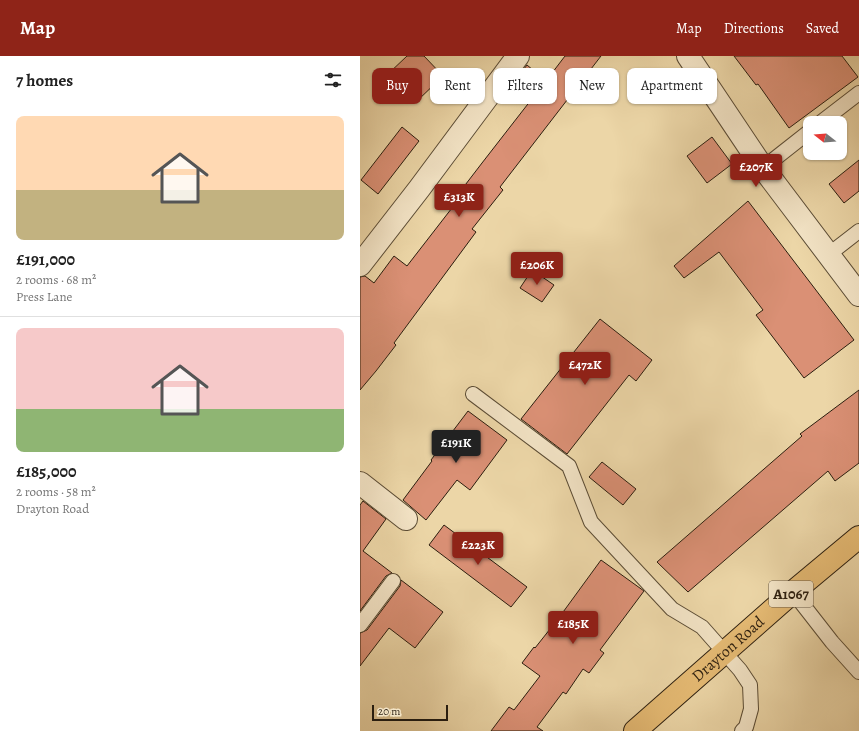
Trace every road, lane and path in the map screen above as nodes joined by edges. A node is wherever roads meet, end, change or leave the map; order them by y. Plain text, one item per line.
1 (518, 56) edge
2 (688, 56) edge
3 (859, 93) edge
4 (829, 116) edge
5 (803, 137) edge
6 (763, 168) junction
7 (859, 231) edge
8 (828, 255) junction
9 (360, 265) edge
10 (859, 295) edge
11 (473, 394) dead end
12 (360, 483) edge
13 (406, 519) dead end
14 (859, 537) edge
15 (393, 581) dead end
16 (792, 592) junction
17 (360, 625) edge
18 (724, 653) junction
19 (859, 672) edge
20 (635, 731) edge
21 (742, 731) edge

1 - 9 street
2 - 6 street
3 - 4 lane
5 - 6 lane
6 - 8 street
7 - 8 lane
8 - 10 street
11 - 18 lane
12 - 13 street
14 - 16 main road, Drayton Road / A1067
15 - 17 lane
16 - 18 main road, Drayton Road / A1067
16 - 19 lane
18 - 20 main road, Drayton Road / A1067
18 - 21 lane

